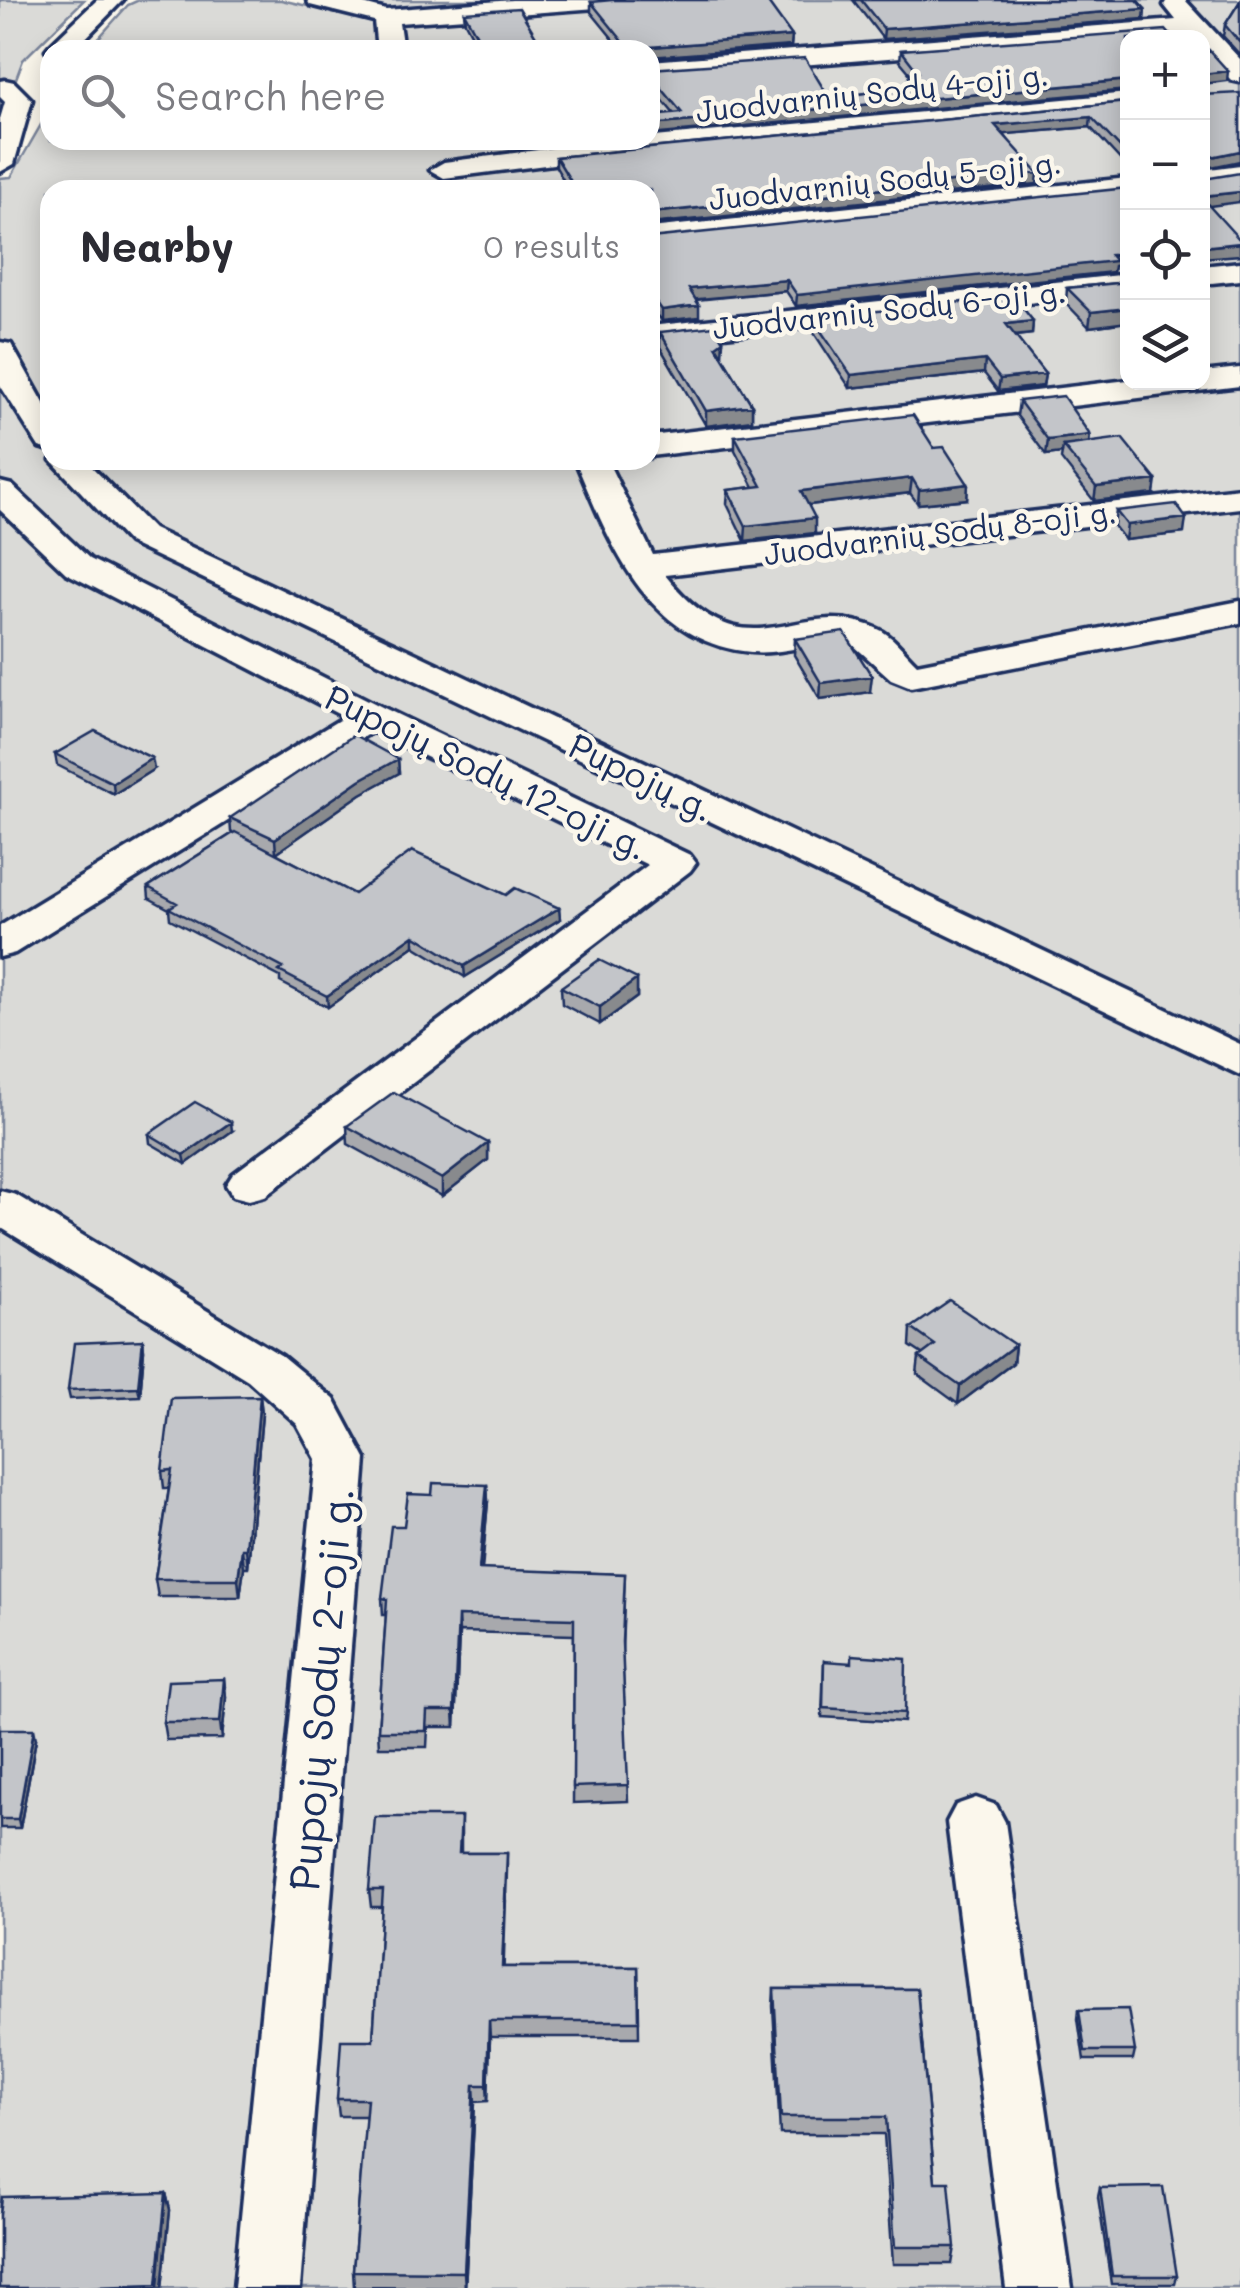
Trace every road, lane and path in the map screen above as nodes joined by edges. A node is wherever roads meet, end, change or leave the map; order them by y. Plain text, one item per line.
1 (111, 0) edge
2 (319, 0) edge
3 (610, 0) edge
4 (1171, 0) edge
5 (384, 10) edge
6 (1197, 26) junction
7 (69, 40) edge
8 (388, 40) edge
9 (660, 69) edge
10 (24, 76) edge
11 (1234, 87) edge
12 (1120, 102) edge
13 (660, 144) edge
14 (434, 150) edge
15 (600, 150) edge
16 (0, 164) edge
17 (1240, 173) edge
18 (1210, 177) edge
19 (450, 180) edge
20 (1120, 187) edge
21 (660, 236) edge
22 (1240, 271) edge
23 (1210, 274) edge
24 (1120, 284) edge
25 (660, 334) edge
26 (0, 351) edge
27 (1240, 377) edge
28 (1210, 381) edge
29 (1126, 390) edge
30 (40, 424) edge
31 (660, 445) edge
32 (77, 470) edge
33 (596, 470) edge
34 (0, 492) edge
35 (1240, 498) edge
36 (640, 566) junction
37 (1240, 612) edge
38 (371, 716) junction
39 (0, 944) edge
40 (1240, 1061) edge
41 (249, 1185) dead end
42 (0, 1206) edge
43 (976, 1822) dead end
44 (268, 2288) edge
45 (1040, 2288) edge

1 - 7 street
2 - 5 street
3 - 5 street
4 - 6 street
5 - 8 street
6 - 9 street
6 - 11 street
10 - 16 street
12 - 13 street, Juodvarnių Sodų 4-oji g.
14 - 19 street
15 - 19 street, Juodvarnių Sodų 4-oji g.
17 - 18 street
20 - 21 street, Juodvarnių Sodų 5-oji g.
22 - 23 street
24 - 25 street, Juodvarnių Sodų 6-oji g.
26 - 30 street
27 - 28 street
29 - 31 street
32 - 40 street, Pupojų g.
33 - 36 street
34 - 38 street, Pupojų Sodų 12-oji g.
35 - 36 street, Juodvarnių Sodų 8-oji g.
36 - 37 street
38 - 39 street
38 - 41 street, Pupojų Sodų 12-oji g.
42 - 44 street, Pupojų Sodų 2-oji g.
43 - 45 street

